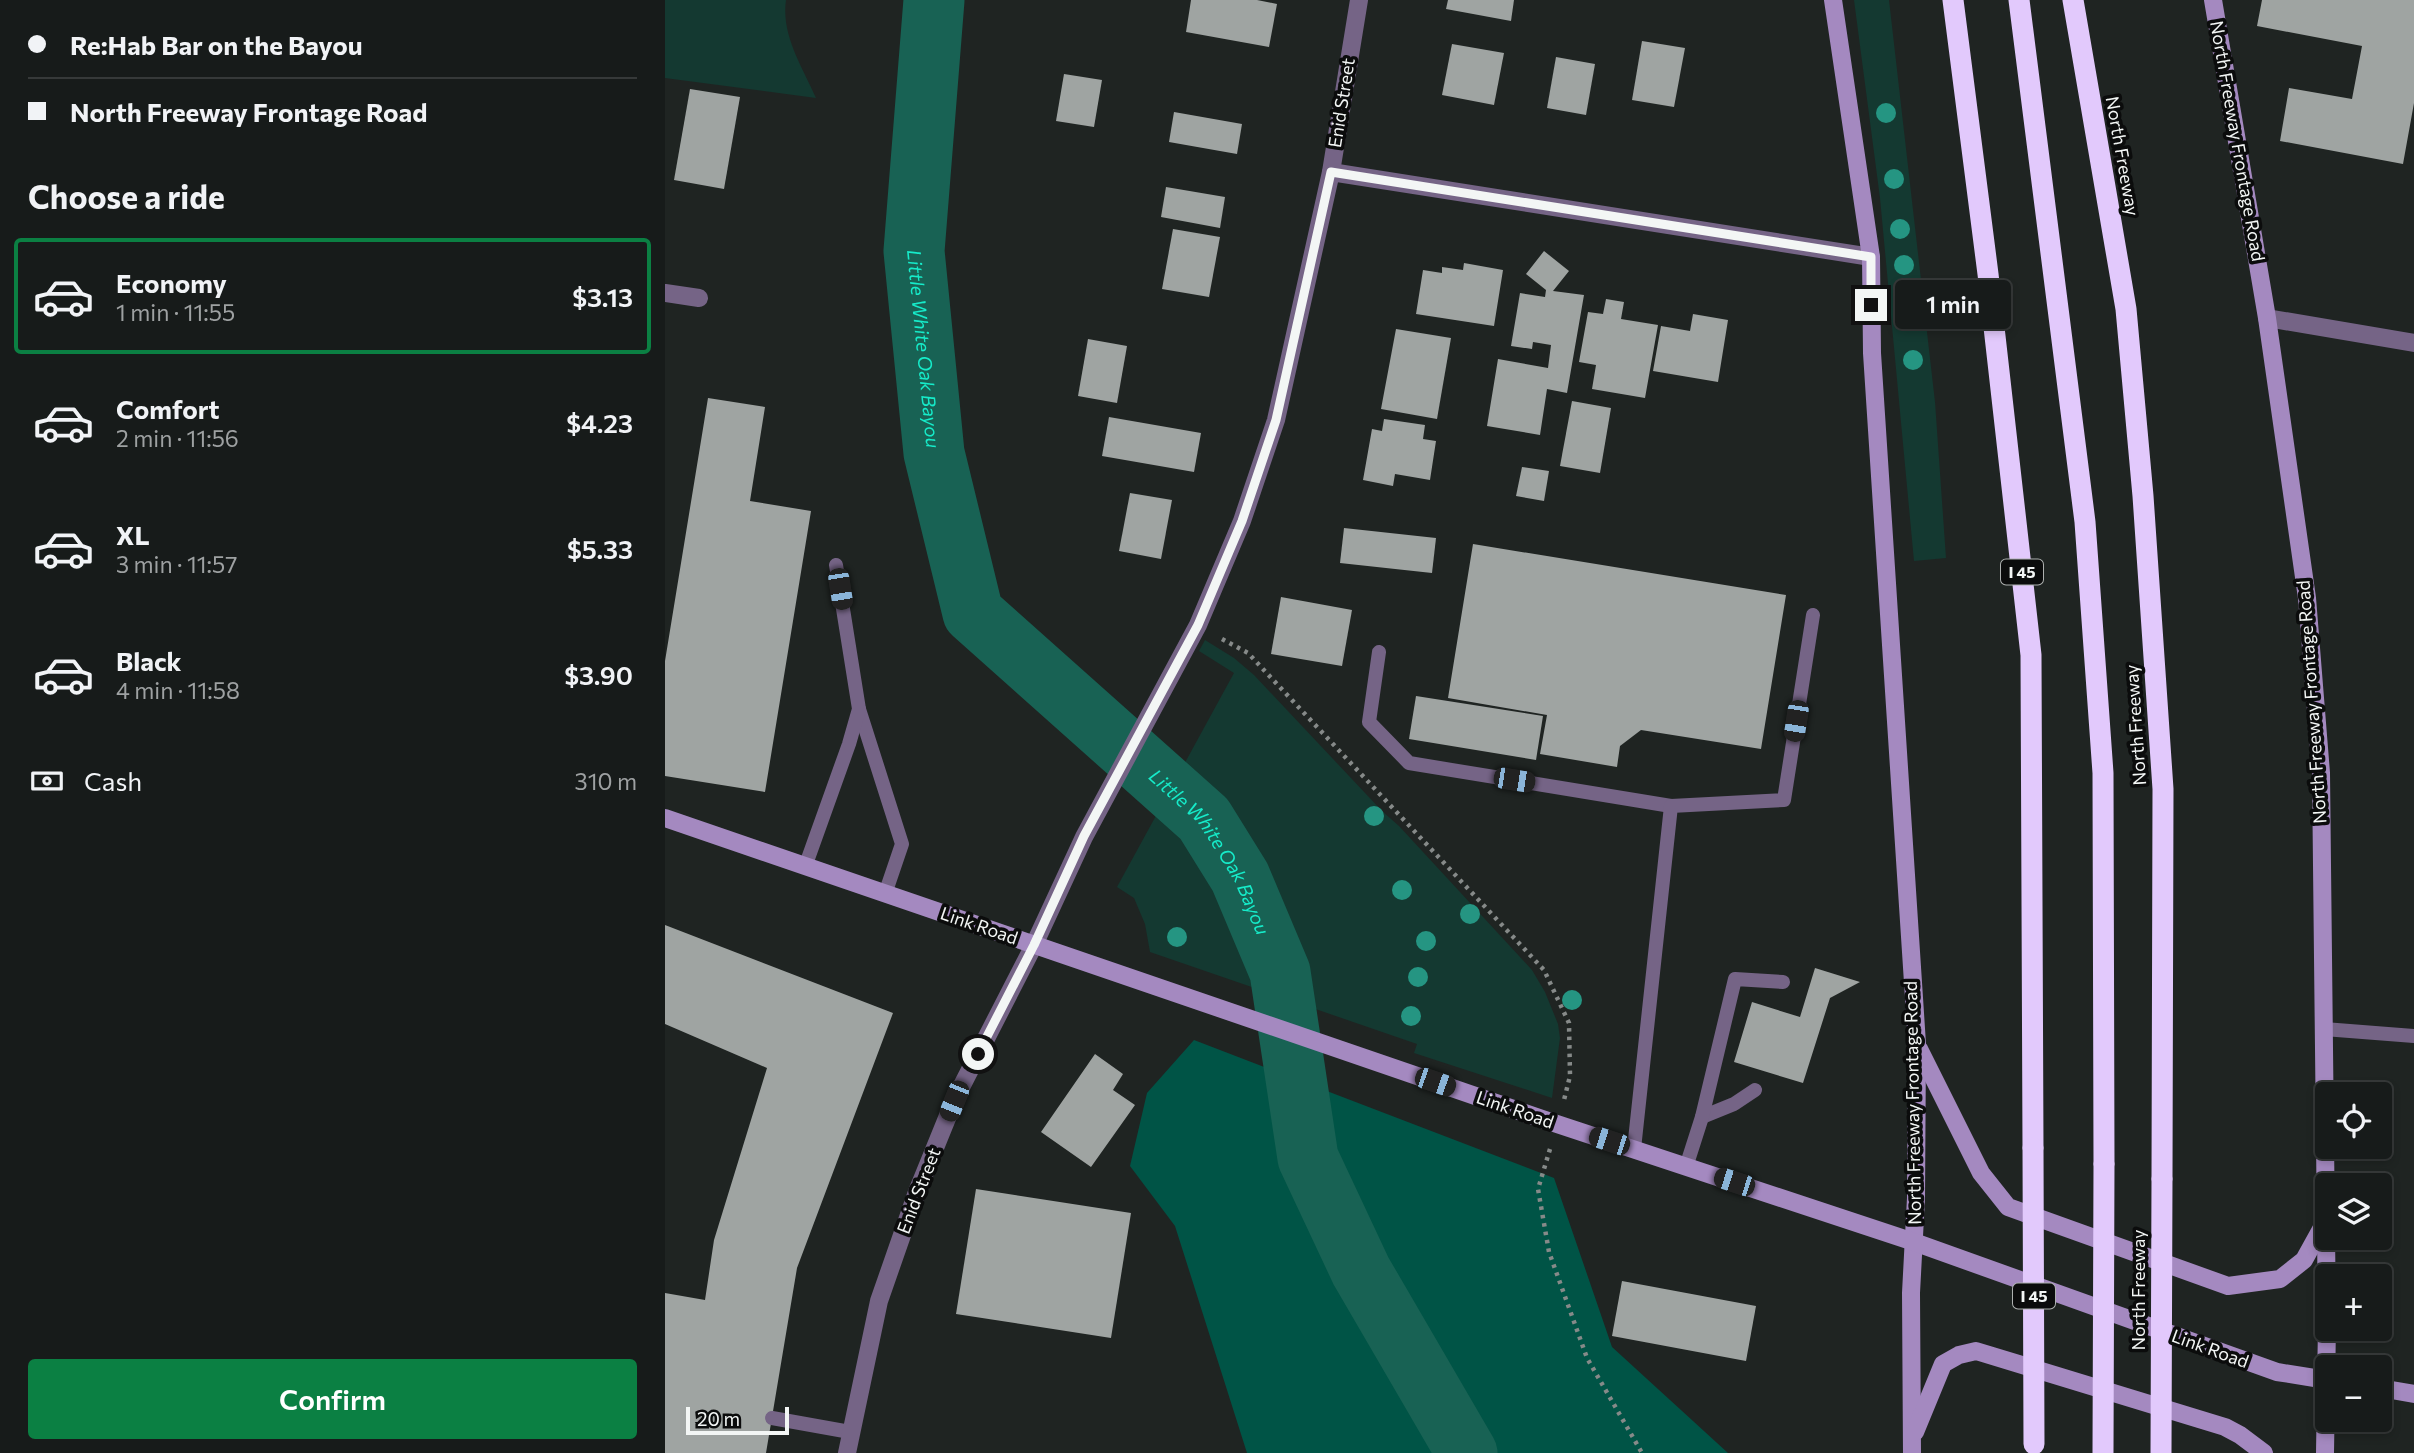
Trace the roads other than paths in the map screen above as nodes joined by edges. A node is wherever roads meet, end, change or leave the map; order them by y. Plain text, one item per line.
1 (1359, 0) edge
2 (1833, 0) edge
3 (1953, 0) edge
4 (2019, 0) edge
5 (2073, 0) edge
6 (2213, 0) edge
7 (1331, 172) junction
8 (1871, 257) junction
9 (665, 293) edge
10 (699, 298) dead end
11 (2267, 318) junction
12 (2414, 343) edge
13 (836, 565) dead end
14 (1813, 615) dead end
15 (1379, 652) dead end
16 (859, 709) junction
17 (1671, 807) junction
18 (665, 818) edge
19 (805, 867) junction
20 (885, 894) junction
21 (1034, 945) junction
22 (1783, 982) dead end
23 (2324, 1028) junction
24 (2414, 1036) edge
25 (1917, 1044) junction
26 (1755, 1090) dead end
27 (1702, 1117) junction
28 (1634, 1149) junction
29 (1686, 1167) junction
30 (2326, 1173) edge
31 (2315, 1241) edge
32 (1914, 1242) junction
33 (2327, 1250) edge
34 (2327, 1355) edge
35 (2315, 1378) edge
36 (2392, 1390) edge
37 (2414, 1394) edge
38 (772, 1418) dead end
39 (851, 1432) junction
40 (2326, 1432) edge
41 (1912, 1446) edge
42 (2034, 1449) edge
43 (847, 1453) edge
44 (2103, 1453) edge
45 (2161, 1453) edge
46 (2264, 1453) edge
47 (2325, 1453) edge

1 - 7 street, Enid Street
2 - 8 main road, North Freeway Frontage Road
3 - 42 highway, I 45, bridge
4 - 44 highway, North Freeway, bridge
5 - 45 highway, North Freeway, bridge
6 - 11 main road, North Freeway Frontage Road
7 - 8 street
7 - 21 street, Enid Street
8 - 25 main road, North Freeway Frontage Road
9 - 10 street
11 - 12 street
11 - 23 main road, North Freeway Frontage Road
13 - 16 lane
14 - 17 lane
15 - 17 lane
16 - 19 lane
16 - 20 lane
17 - 28 lane
18 - 19 main road, Link Road
19 - 20 main road, Link Road
20 - 21 main road, Link Road
21 - 28 main road, Link Road
21 - 39 street, Enid Street
22 - 27 lane
23 - 24 lane
23 - 30 main road, North Freeway Frontage Road
25 - 31 main road
25 - 32 main road, North Freeway Frontage Road
26 - 27 lane
27 - 29 lane
28 - 29 main road, Link Road
29 - 32 main road, Link Road
32 - 35 main road, Link Road
32 - 41 main road, North Freeway Frontage Road
33 - 34 main road, North Freeway Frontage Road
36 - 37 main road
38 - 39 lane
39 - 43 street, Enid Street
40 - 47 main road, North Freeway Frontage Road
41 - 46 main road

